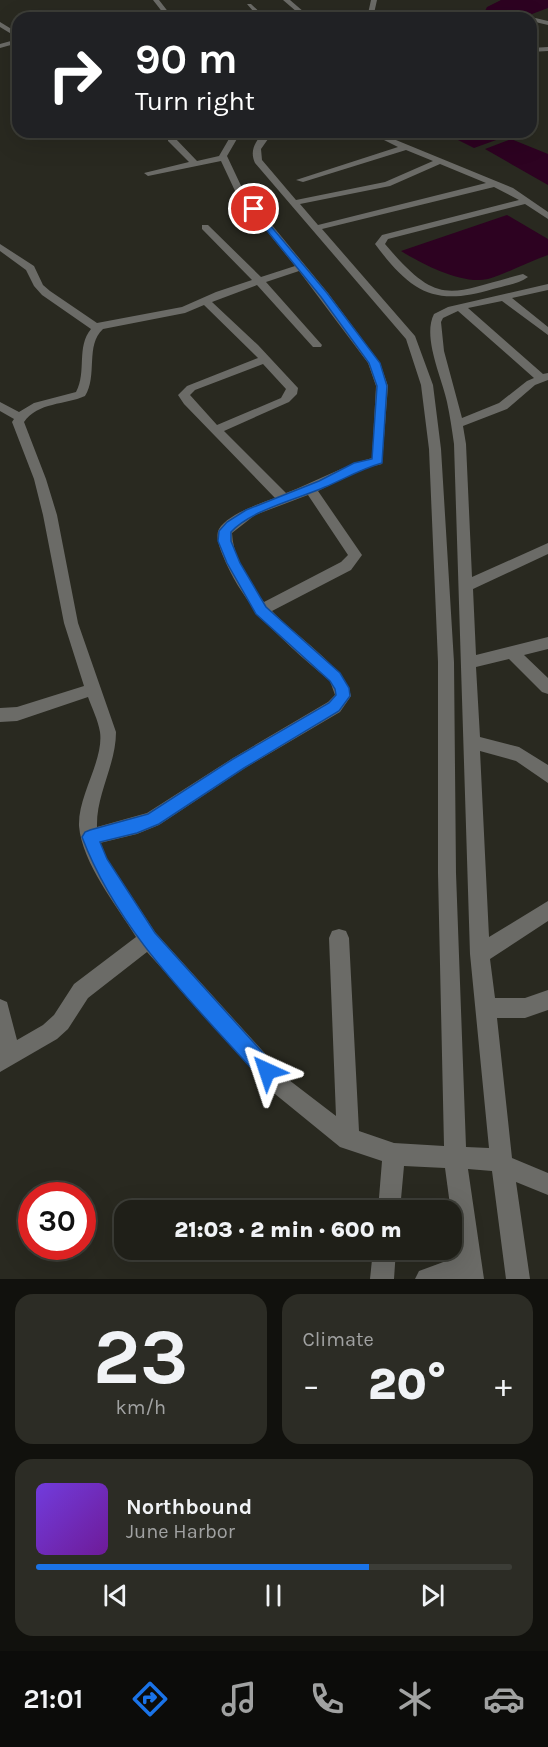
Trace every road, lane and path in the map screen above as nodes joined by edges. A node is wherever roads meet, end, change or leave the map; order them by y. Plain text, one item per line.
1 (156, 0) edge
2 (286, 0) edge
3 (249, 5) dead end
4 (165, 12) edge
5 (257, 12) edge
6 (301, 12) edge
7 (232, 138) edge
8 (263, 138) edge
9 (388, 138) edge
10 (171, 139) dead end
11 (404, 148) junction
12 (223, 158) junction
13 (438, 162) junction
14 (195, 164) junction
15 (148, 173) dead end
16 (300, 180) dead end
17 (495, 184) junction
18 (528, 201) junction
19 (294, 203) junction
20 (548, 216) edge
21 (205, 227) dead end
22 (316, 228) junction
23 (0, 247) edge
24 (301, 267) junction
25 (523, 277) dead end
26 (257, 281) junction
27 (548, 288) edge
28 (505, 298) junction
29 (205, 301) junction
30 (460, 307) junction
31 (97, 328) junction
32 (548, 332) edge
33 (317, 345) dead end
34 (266, 359) junction
35 (544, 377) edge
36 (0, 406) edge
37 (20, 417) junction
38 (456, 424) junction
39 (215, 430) junction
40 (310, 488) junction
41 (284, 499) junction
42 (548, 549) edge
43 (466, 586) junction
44 (261, 610) junction
45 (548, 644) edge
46 (513, 653) junction
47 (469, 663) junction
48 (548, 688) edge
49 (93, 689) junction
50 (0, 715) edge
51 (472, 743) junction
52 (548, 777) edge
53 (90, 837) junction
54 (548, 910) edge
55 (339, 938) dead end
56 (148, 939) junction
57 (480, 954) junction
58 (548, 1000) edge
59 (485, 1007) junction
60 (0, 1010) edge
61 (6, 1059) edge
62 (348, 1139) junction
63 (394, 1154) junction
64 (459, 1158) junction
65 (496, 1161) junction
66 (548, 1184) edge
67 (389, 1200) edge
68 (384, 1260) edge
69 (471, 1272) edge
70 (382, 1279) edge
71 (427, 1279) edge
72 (518, 1279) edge

1 - 4 street
2 - 6 street
3 - 5 street
7 - 12 street
8 - 19 street
9 - 11 street
10 - 14 street
11 - 13 street
11 - 16 street
12 - 14 street
12 - 24 street
13 - 17 street
13 - 19 street
14 - 15 street
17 - 18 street
17 - 22 street
18 - 20 street
18 - 25 street
19 - 22 street
21 - 26 street
22 - 64 street
23 - 31 street
24 - 26 street
24 - 40 street
26 - 29 street
26 - 33 street
27 - 28 street
28 - 30 street
28 - 32 street
29 - 31 street
29 - 34 street
30 - 35 street
30 - 38 street
31 - 37 street
34 - 39 street
34 - 39 street
35 - 38 street
36 - 37 street
37 - 49 street
38 - 43 street
39 - 41 street
40 - 41 street
40 - 44 street
41 - 44 street
42 - 43 street
43 - 47 street
44 - 53 street
45 - 46 street
46 - 47 street
46 - 48 street
47 - 51 street
49 - 50 street
49 - 53 street
51 - 52 street
51 - 57 street
53 - 56 street
54 - 57 street
55 - 62 street
56 - 61 street
56 - 62 street
57 - 59 street
58 - 59 street
59 - 65 street
60 - 61 street
62 - 63 street
63 - 64 street
63 - 67 street
64 - 65 street
64 - 69 street
65 - 66 street
65 - 72 street
68 - 70 street
69 - 71 street

